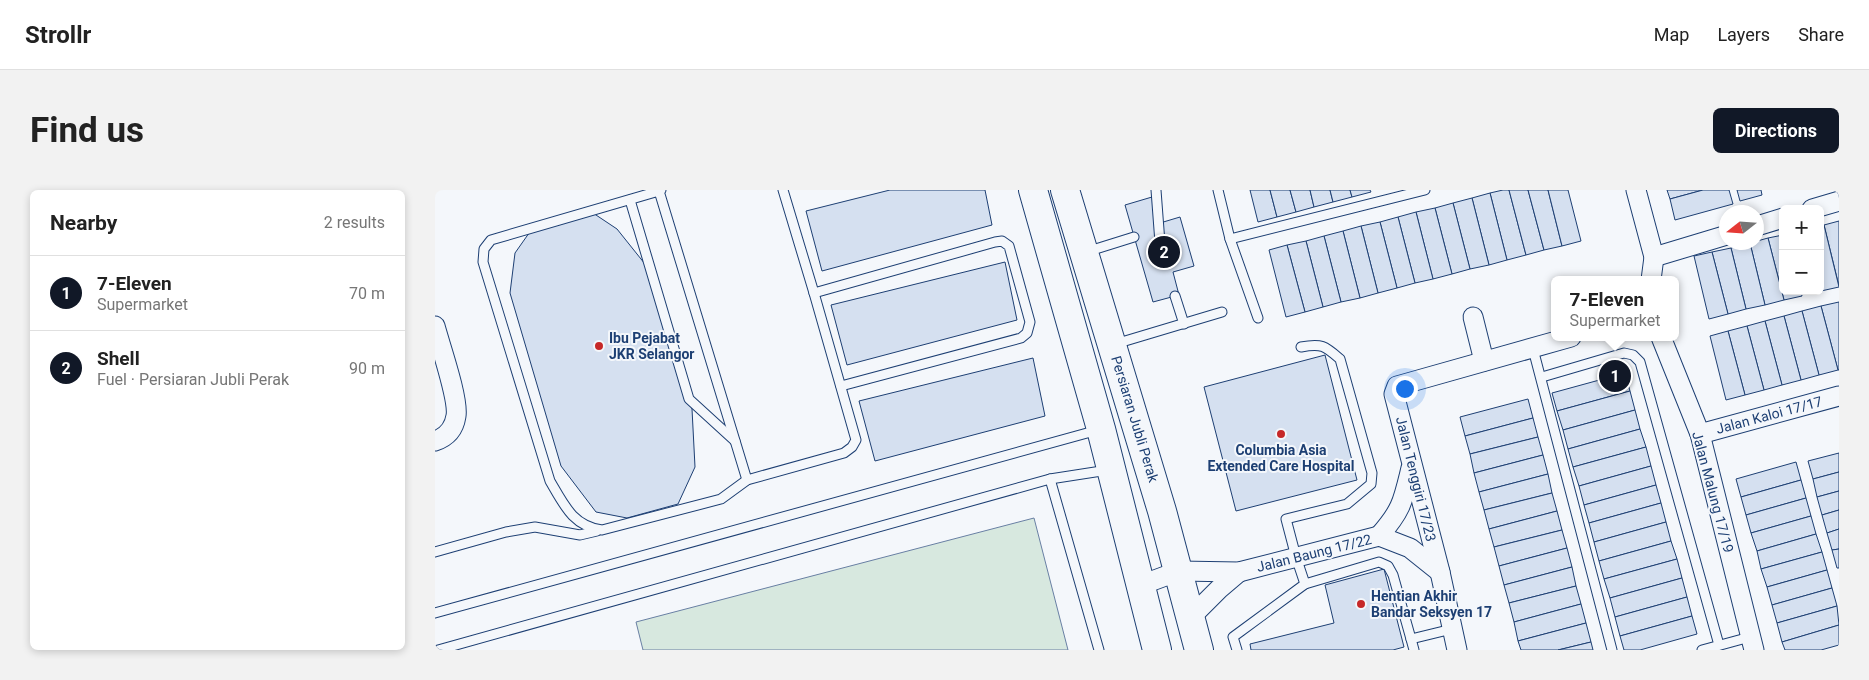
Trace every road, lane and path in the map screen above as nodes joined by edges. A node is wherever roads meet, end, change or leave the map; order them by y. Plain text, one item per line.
1 (660, 190) edge
2 (783, 190) edge
3 (1033, 190) edge
4 (1065, 190) edge
5 (1156, 190) edge
6 (1218, 190) edge
7 (1425, 190) edge
8 (1636, 190) edge
9 (629, 200) junction
10 (1779, 219) edge
11 (1764, 224) edge
12 (1134, 237) dead end
13 (1719, 237) edge
14 (1231, 238) junction
15 (1160, 243) dead end
16 (1083, 253) junction
17 (1654, 257) junction
18 (1652, 276) edge
19 (814, 292) junction
20 (1175, 296) dead end
21 (1221, 312) dead end
22 (1473, 317) dead end
23 (1258, 318) dead end
24 (1184, 324) junction
25 (435, 326) edge
26 (1558, 341) edge
27 (1663, 341) edge
28 (1112, 344) junction
29 (1301, 347) dead end
30 (1533, 349) junction
31 (1485, 361) junction
32 (1542, 377) junction
33 (841, 386) junction
34 (1839, 396) edge
35 (1101, 429) junction
36 (1700, 434) junction
37 (735, 441) junction
38 (435, 442) edge
39 (1412, 464) junction
40 (1110, 470) junction
41 (747, 480) junction
42 (1050, 480) junction
43 (602, 530) junction
44 (1379, 536) junction
45 (435, 552) edge
46 (1296, 557) junction
47 (1179, 570) junction
48 (1239, 572) junction
49 (1440, 572) junction
50 (1305, 584) junction
51 (1141, 585) junction
52 (435, 613) edge
53 (1191, 617) junction
54 (1452, 629) junction
55 (1411, 639) junction
56 (1752, 644) edge
57 (1719, 645) junction
58 (438, 650) edge
59 (1099, 650) edge
60 (1157, 650) edge
61 (1199, 650) edge
62 (1237, 650) edge
63 (1413, 650) edge
64 (1457, 650) edge
65 (1612, 650) edge
66 (1702, 650) edge

1 - 9 lane
1 - 37 lane
2 - 19 lane
3 - 35 main road
4 - 16 main road, Persiaran Jubli Perak
5 - 15 lane
6 - 14 lane
7 - 14 lane
8 - 17 street
9 - 37 lane
9 - 43 lane
10 - 11 street
12 - 16 lane
13 - 17 street
14 - 23 lane
16 - 28 main road, Persiaran Jubli Perak
17 - 18 street
19 - 33 lane
19 - 33 lane
20 - 24 lane
21 - 24 lane
22 - 31 street
24 - 28 lane
25 - 38 street
26 - 30 street, Jalan Tenggiri 17/23
27 - 36 street, Jalan Malung 17/19
28 - 47 main road, Persiaran Jubli Perak
29 - 46 lane
30 - 31 street, Jalan Tenggiri 17/23
30 - 32 lane
31 - 39 street, Jalan Tenggiri 17/23
32 - 57 lane
32 - 65 lane
33 - 41 lane
34 - 36 street, Jalan Kaloi 17/17
35 - 40 main road
35 - 52 lane
36 - 56 street, Jalan Malung 17/19
37 - 41 lane
39 - 44 street
39 - 49 street, Jalan Tenggiri 17/23
40 - 42 lane
40 - 51 main road
41 - 43 lane
42 - 58 lane
42 - 59 lane
43 - 45 lane
44 - 46 street, Jalan Baung 17/22
44 - 49 street, Jalan Baung 17/22
46 - 48 street, Jalan Baung 17/22
46 - 50 lane
47 - 48 street, Jalan Baung 17/22
47 - 51 street
47 - 53 main road, Persiaran Jubli Perak
48 - 53 street
49 - 54 street, Jalan Tenggiri 17/23
50 - 55 lane
50 - 62 lane
51 - 60 main road
53 - 61 main road, Persiaran Jubli Perak
54 - 55 lane
54 - 64 street, Jalan Tenggiri 17/23
55 - 63 lane
56 - 57 lane
57 - 66 lane

